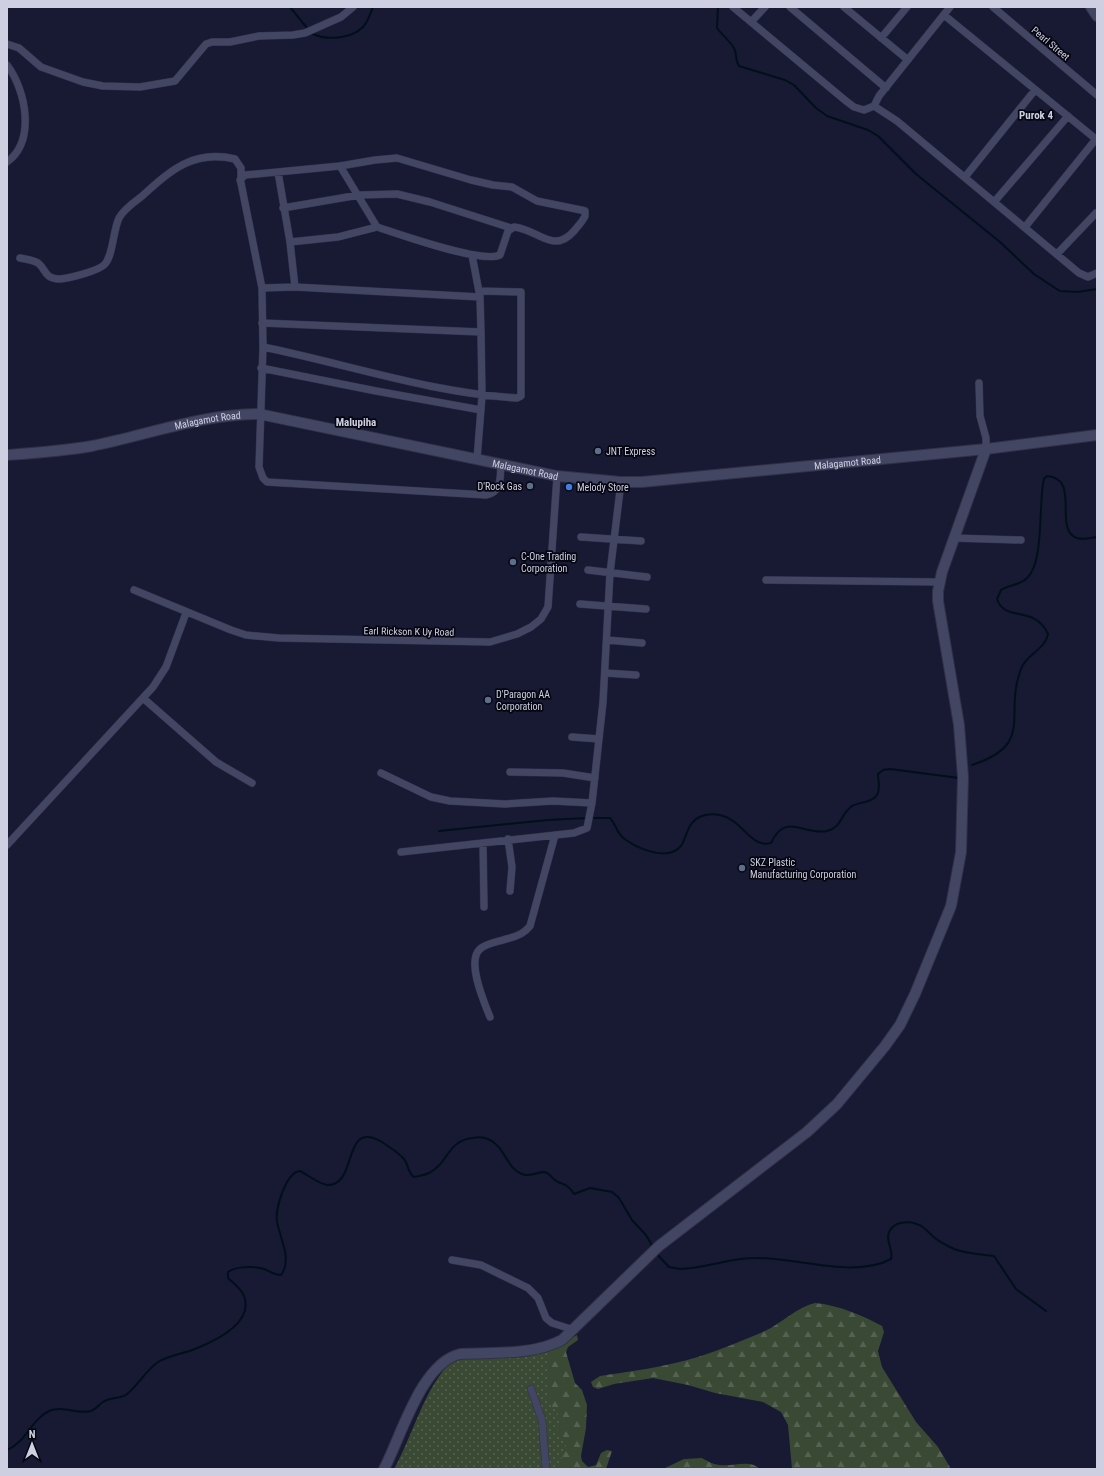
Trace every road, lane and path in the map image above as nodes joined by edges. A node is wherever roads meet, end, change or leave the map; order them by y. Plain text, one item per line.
1 (353, 7) edge
2 (733, 7) edge
3 (765, 7) edge
4 (790, 7) edge
5 (844, 7) edge
6 (907, 7) edge
7 (950, 7) edge
8 (993, 7) edge
9 (1091, 7) edge
10 (944, 15) junction
11 (1097, 16) edge
12 (750, 22) junction
13 (881, 38) junction
14 (7, 44) edge
15 (908, 60) junction
16 (7, 65) edge
17 (886, 88) junction
18 (1035, 90) junction
19 (1097, 95) edge
20 (874, 106) junction
21 (1068, 116) junction
22 (1097, 140) edge
23 (7, 162) edge
24 (340, 166) junction
25 (278, 172) junction
26 (965, 177) junction
27 (240, 180) junction
28 (359, 195) junction
29 (995, 201) junction
30 (283, 208) junction
31 (1096, 213) dead end
32 (377, 227) junction
33 (1025, 227) junction
34 (511, 228) junction
35 (290, 242) junction
36 (472, 254) junction
37 (1057, 254) junction
38 (20, 258) dead end
39 (1097, 273) edge
40 (295, 287) junction
41 (262, 288) junction
42 (480, 294) junction
43 (262, 323) junction
44 (481, 332) junction
45 (263, 347) junction
46 (262, 368) junction
47 (979, 383) dead end
48 (482, 396) junction
49 (481, 410) junction
50 (259, 414) junction
51 (1097, 435) edge
52 (986, 449) junction
53 (7, 454) edge
54 (477, 459) junction
55 (501, 464) junction
56 (558, 476) junction
57 (621, 482) junction
58 (581, 537) dead end
59 (953, 538) junction
60 (614, 540) junction
61 (1021, 540) dead end
62 (641, 541) dead end
63 (588, 570) dead end
64 (610, 573) junction
65 (647, 576) dead end
66 (766, 580) dead end
67 (939, 582) junction
68 (134, 590) dead end
69 (580, 604) dead end
70 (608, 608) junction
71 (646, 609) dead end
72 (186, 613) junction
73 (607, 640) junction
74 (642, 643) dead end
75 (605, 673) junction
76 (636, 675) dead end
77 (143, 698) junction
78 (572, 737) dead end
79 (599, 739) junction
80 (510, 772) dead end
81 (381, 773) dead end
82 (595, 778) junction
83 (252, 783) dead end
84 (592, 803) junction
85 (555, 835) junction
86 (508, 839) junction
87 (483, 843) junction
88 (7, 845) edge
89 (401, 852) dead end
90 (510, 891) dead end
91 (484, 907) dead end
92 (490, 1017) dead end
93 (452, 1260) dead end
94 (574, 1330) junction
95 (531, 1389) dead end
96 (384, 1469) edge
97 (546, 1469) edge

1 - 14 street
2 - 12 street
3 - 12 street
4 - 17 street
5 - 13 street
6 - 13 street
7 - 10 street
8 - 19 street, Pearl Street
9 - 11 street
10 - 15 street
10 - 18 street
12 - 20 street
13 - 15 street
15 - 17 street
16 - 23 street
17 - 20 street
18 - 21 street
18 - 26 street
20 - 26 street
21 - 22 street
21 - 29 street
22 - 33 street
24 - 25 street
24 - 28 street
24 - 34 street
25 - 27 street
25 - 30 street
26 - 29 street
27 - 38 street
27 - 41 street
28 - 30 street
28 - 32 street
28 - 34 street
29 - 33 street
30 - 35 street
31 - 37 street
32 - 35 street
32 - 36 street
33 - 37 street
34 - 36 street
35 - 40 street
36 - 42 street
37 - 39 street
40 - 41 street
40 - 42 street
41 - 43 street
42 - 44 street
42 - 48 street
43 - 44 street
43 - 45 street
44 - 48 street
45 - 46 street
45 - 48 street
46 - 49 street
46 - 50 street
47 - 52 street
48 - 49 street
49 - 54 street
50 - 53 street, Malagamot Road
50 - 54 street, Malagamot Road
50 - 55 street
51 - 52 street, Malagamot Road
52 - 57 street, Malagamot Road
52 - 59 street
54 - 55 street, Malagamot Road
55 - 56 street, Malagamot Road
56 - 57 street, Malagamot Road
56 - 72 street, Earl Rickson K Uy Road
57 - 60 street
58 - 60 street
59 - 61 street
59 - 67 street
60 - 62 street
60 - 64 street
63 - 64 street
64 - 65 street
64 - 70 street
66 - 67 street
67 - 94 street
68 - 72 street, Earl Rickson K Uy Road
69 - 70 street
70 - 71 street
70 - 73 street
72 - 77 street
73 - 74 street
73 - 75 street
75 - 76 street
75 - 79 street
77 - 83 street
77 - 88 street
78 - 79 street
79 - 82 street
80 - 82 street
81 - 84 street
82 - 84 street
84 - 85 street
85 - 86 street
85 - 92 street
86 - 87 street
86 - 90 street
87 - 89 street
87 - 91 street
93 - 94 street
94 - 96 street
95 - 97 street

